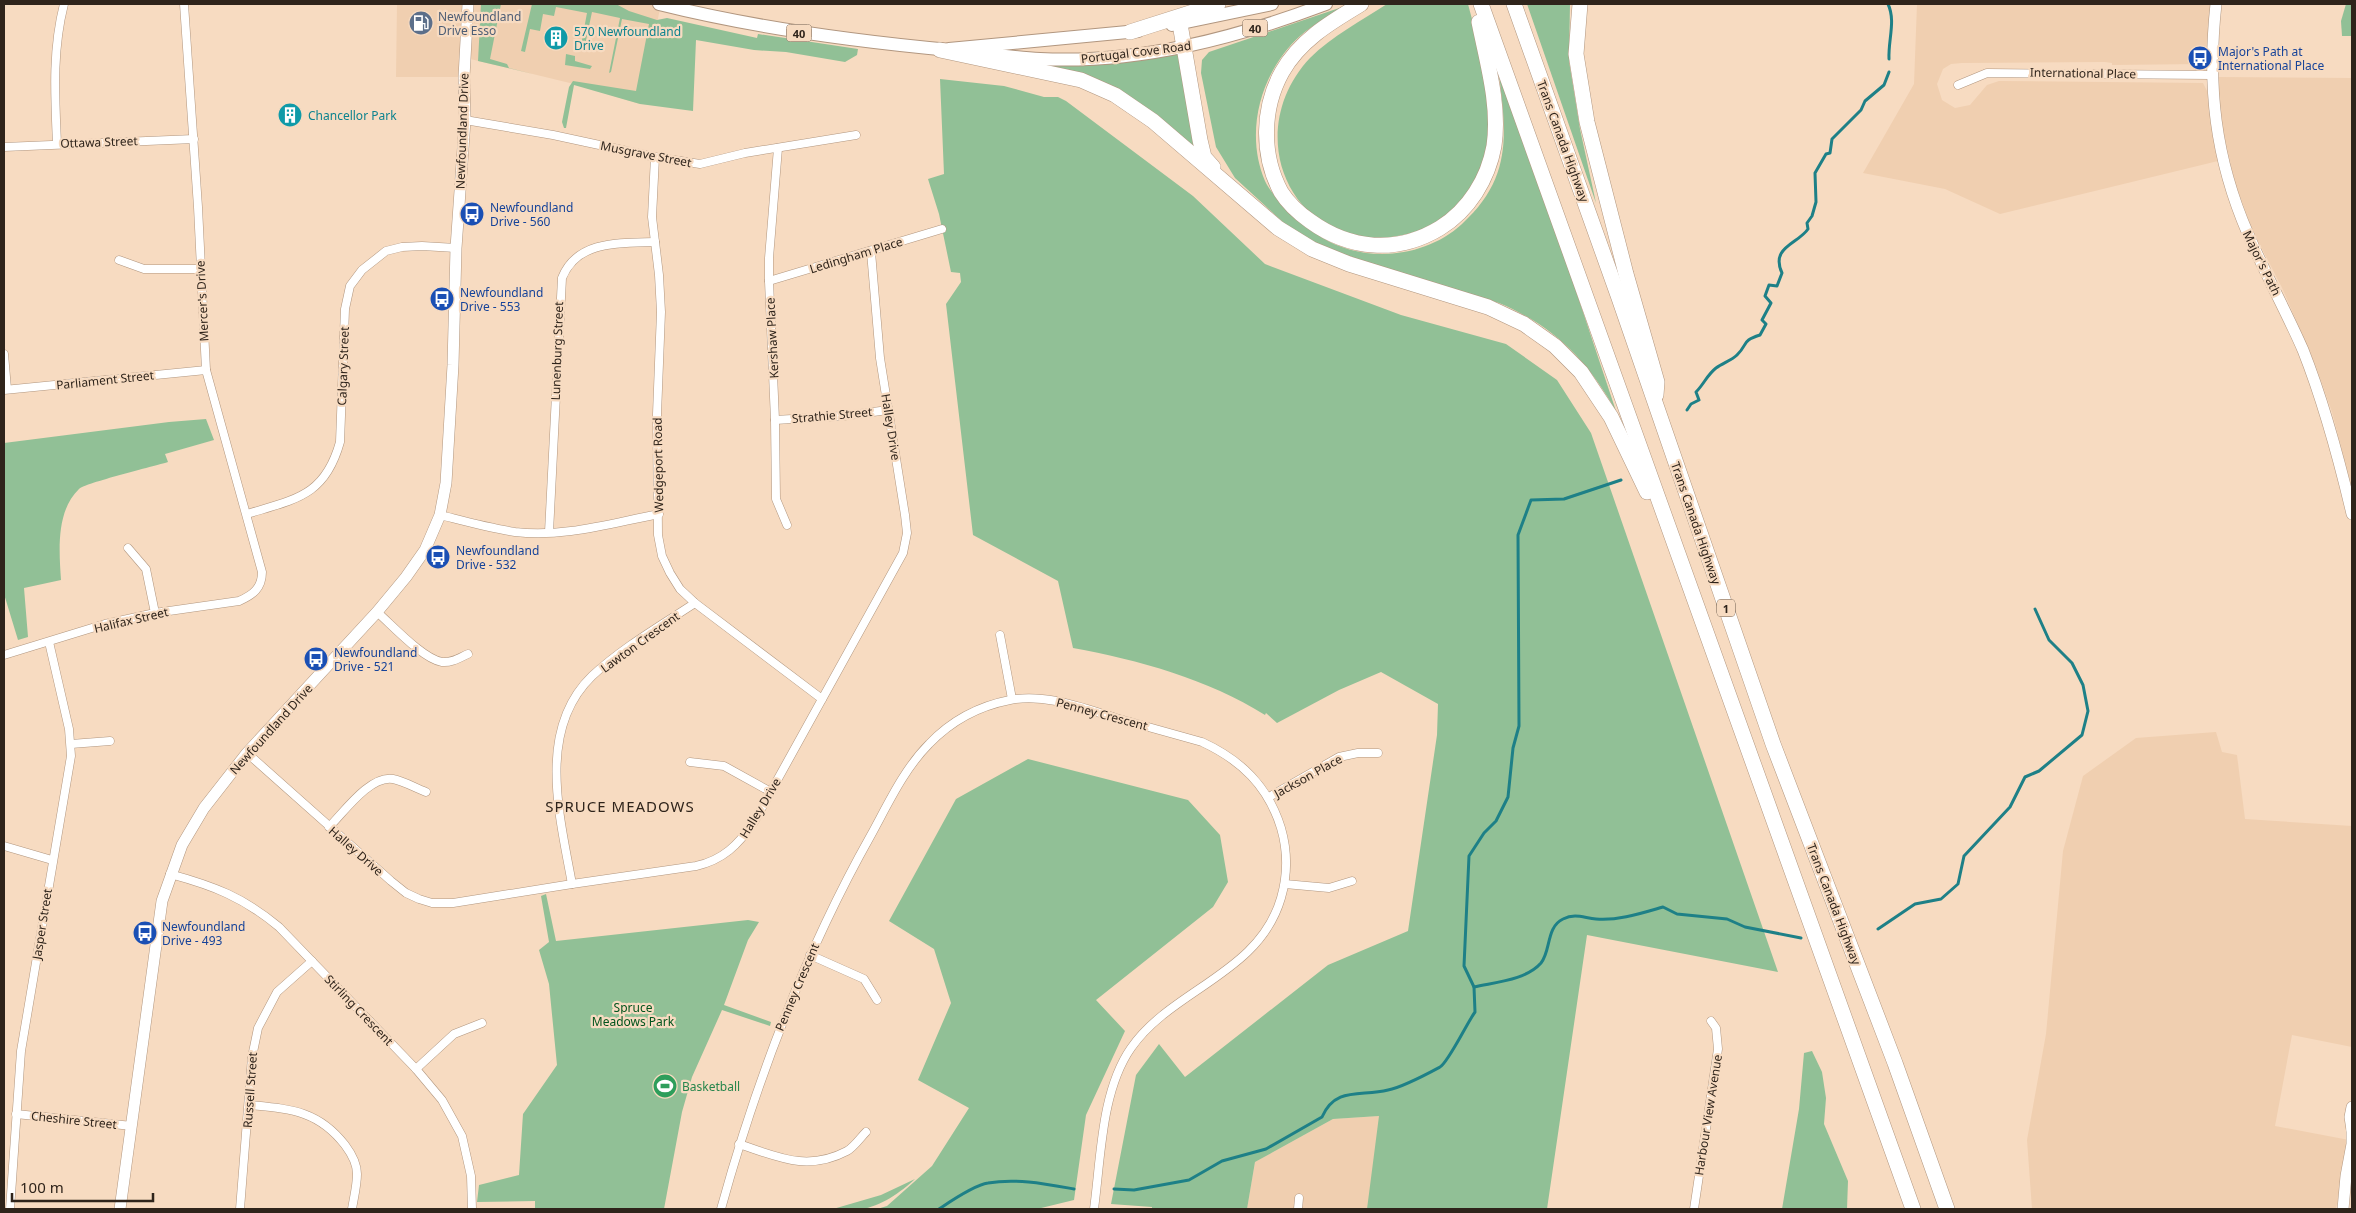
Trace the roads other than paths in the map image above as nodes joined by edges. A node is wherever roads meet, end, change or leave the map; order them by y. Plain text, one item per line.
1 (64, 4) edge
2 (184, 4) edge
3 (468, 4) edge
4 (659, 4) edge
5 (1218, 4) edge
6 (1272, 4) edge
7 (1326, 4) edge
8 (1361, 4) edge
9 (1476, 4) edge
10 (1481, 4) edge
11 (1514, 4) edge
12 (1580, 4) edge
13 (2216, 4) edge
14 (1180, 24) junction
15 (1130, 32) junction
16 (1184, 47) junction
17 (940, 50) junction
18 (2211, 75) junction
19 (1958, 85) dead end
20 (465, 120) junction
21 (856, 135) dead end
22 (194, 139) junction
23 (56, 144) junction
24 (4, 147) edge
25 (778, 148) junction
26 (655, 157) junction
27 (1231, 188) junction
28 (942, 229) dead end
29 (655, 242) junction
30 (456, 248) junction
31 (870, 252) junction
32 (119, 260) dead end
33 (200, 269) junction
34 (769, 281) junction
35 (4, 354) edge
36 (206, 370) junction
37 (5, 389) edge
38 (1655, 406) junction
39 (888, 410) junction
40 (776, 420) junction
41 (247, 514) junction
42 (658, 514) junction
43 (2352, 514) edge
44 (440, 515) junction
45 (787, 525) dead end
46 (549, 532) junction
47 (128, 548) dead end
48 (257, 590) joint
49 (1691, 590) junction
50 (695, 603) junction
51 (155, 612) junction
52 (377, 612) junction
53 (1000, 635) dead end
54 (49, 642) junction
55 (468, 654) dead end
56 (4, 656) edge
57 (1012, 699) junction
58 (822, 700) junction
59 (110, 741) dead end
60 (71, 744) junction
61 (247, 753) junction
62 (1378, 753) dead end
63 (690, 762) dead end
64 (426, 792) dead end
65 (771, 792) junction
66 (1269, 797) junction
67 (329, 827) junction
68 (4, 846) edge
69 (52, 860) junction
70 (170, 874) junction
71 (1352, 881) dead end
72 (572, 884) junction
73 (1285, 884) junction
74 (810, 956) junction
75 (312, 961) junction
76 (877, 1000) dead end
77 (1711, 1021) dead end
78 (482, 1022) dead end
79 (416, 1069) junction
80 (249, 1104) junction
81 (2352, 1107) edge
82 (16, 1114) junction
83 (132, 1126) junction
84 (2352, 1130) edge
85 (866, 1132) dead end
86 (739, 1144) junction
87 (1299, 1198) dead end
88 (10, 1209) edge
89 (120, 1209) edge
90 (240, 1209) edge
91 (352, 1209) edge
92 (472, 1209) edge
93 (721, 1209) edge
94 (1094, 1209) edge
95 (1298, 1209) edge
96 (1694, 1209) edge
97 (1913, 1209) edge
98 (1948, 1209) edge
99 (2344, 1209) edge

1 - 23 street
2 - 22 street, Mercer's Drive
3 - 20 street, Newfoundland Drive
4 - 17 main road, Portugal Cove Road / 40
5 - 15 highway
6 - 14 main road, Portugal Cove Road / 40
7 - 16 main road, Portugal Cove Road / 40
8 - 9 highway
10 - 49 highway, 1
11 - 38 highway, Trans Canada Highway / 1
12 - 38 highway
13 - 18 street, Major's Path
14 - 15 main road, Portugal Cove Road / 40
14 - 16 highway
15 - 17 main road, Portugal Cove Road / 40
16 - 17 main road, Portugal Cove Road / 40
16 - 27 highway
17 - 27 highway
18 - 19 street, International Place
18 - 43 street, Major's Path
20 - 26 street, Musgrave Street
20 - 30 street, Newfoundland Drive
21 - 25 street, Musgrave Street
22 - 23 street, Ottawa Street
22 - 33 street, Mercer's Drive
23 - 24 street, Ottawa Street
25 - 26 street, Musgrave Street
25 - 34 street, Kershaw Place
26 - 29 street, Wedgeport Road
27 - 49 highway
28 - 31 street, Ledingham Place
29 - 42 street, Wedgeport Road
29 - 46 street, Lunenburg Street
30 - 41 street, Calgary Street
30 - 44 street, Newfoundland Drive
31 - 34 street, Ledingham Place
31 - 39 street, Halley Drive
32 - 33 street
33 - 36 street, Mercer's Drive
34 - 40 street, Kershaw Place
35 - 37 street
36 - 37 street, Parliament Street
36 - 41 street, Mercer's Drive
38 - 98 highway, Trans Canada Highway / 1
39 - 40 street, Strathie Street
39 - 58 street, Halley Drive
40 - 45 street, Kershaw Place
41 - 48 street, Mercer's Drive
42 - 46 street
42 - 50 street, Wedgeport Road
44 - 46 street
44 - 52 street, Newfoundland Drive
47 - 51 street
48 - 51 street, Halifax Street
49 - 97 highway, 1
50 - 58 street, Wedgeport Road
50 - 72 street, Lawton Crescent
51 - 54 street, Halifax Street
52 - 55 street
52 - 61 street, Newfoundland Drive
53 - 57 street
54 - 56 street, Halifax Street
54 - 60 street, Jasper Street
57 - 66 street, Penney Crescent
57 - 74 street, Penney Crescent
58 - 65 street, Halley Drive
59 - 60 street
60 - 69 street, Jasper Street
61 - 67 street, Halley Drive
61 - 70 street, Newfoundland Drive
62 - 66 street, Jackson Place
63 - 65 street
64 - 67 street
65 - 72 street, Halley Drive
66 - 73 street, Penney Crescent
67 - 72 street, Halley Drive
68 - 69 street
69 - 82 street, Jasper Street
70 - 75 street, Stirling Crescent
70 - 83 street, Newfoundland Drive
71 - 73 street
73 - 94 street, Penney Crescent
74 - 76 street
74 - 86 street, Penney Crescent
75 - 79 street, Stirling Crescent
75 - 80 street, Russell Street
77 - 96 street, Harbour View Avenue
78 - 79 street
79 - 92 street, Stirling Crescent
80 - 90 street, Russell Street
80 - 91 street
81 - 84 street
82 - 83 street, Cheshire Street
82 - 88 street, Jasper Street
83 - 89 street, Newfoundland Drive
84 - 99 street
85 - 86 street
86 - 93 street, Penney Crescent
87 - 95 street

